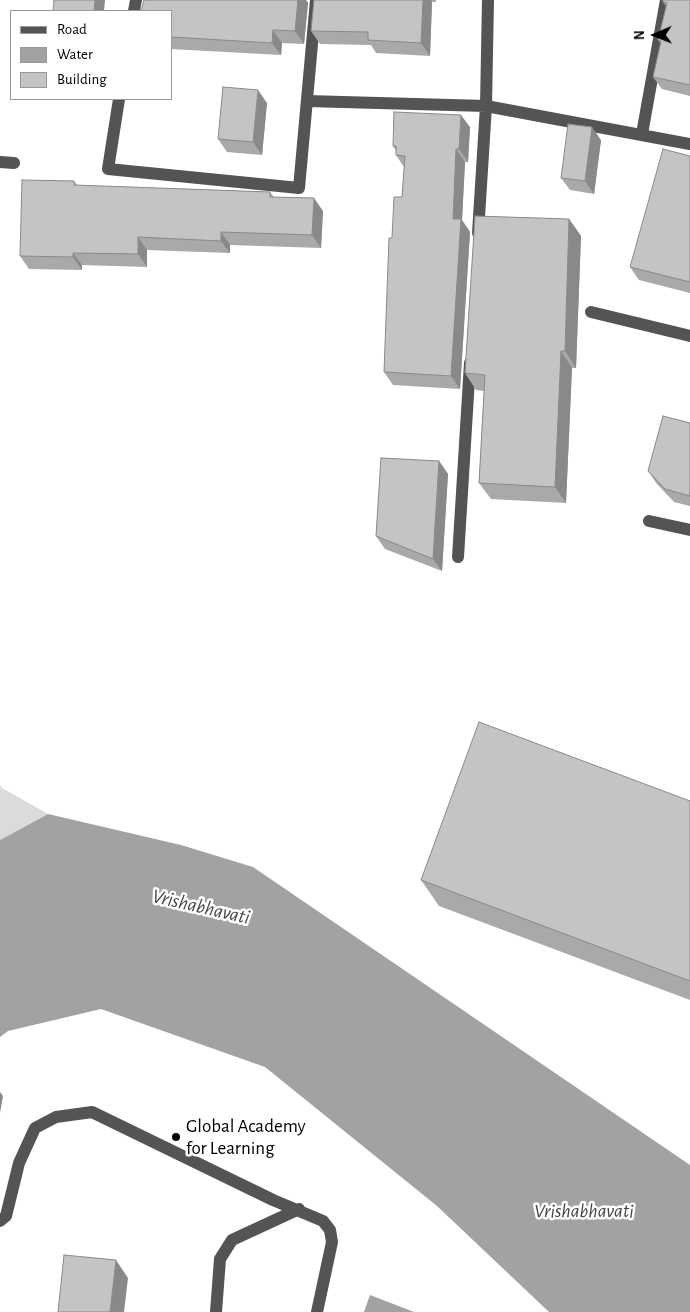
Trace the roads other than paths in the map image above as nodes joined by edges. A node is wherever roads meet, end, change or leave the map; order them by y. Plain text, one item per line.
1 (316, 0) edge
2 (488, 0) edge
3 (666, 0) edge
4 (120, 100) edge
5 (307, 101) junction
6 (486, 106) junction
7 (642, 134) junction
8 (690, 144) edge
9 (0, 162) edge
10 (14, 163) dead end
11 (478, 244) edge
12 (591, 312) dead end
13 (690, 336) edge
14 (471, 351) edge
15 (649, 521) dead end
16 (690, 530) edge
17 (458, 557) dead end
18 (299, 1209) junction
19 (0, 1220) edge
20 (216, 1312) edge
21 (317, 1312) edge

1 - 5 street
2 - 6 street
3 - 7 street
4 - 5 street
5 - 6 street
6 - 7 street
6 - 11 street
7 - 8 street
9 - 10 street
12 - 13 street
14 - 17 street
15 - 16 street
18 - 19 street
18 - 20 street
18 - 21 street

